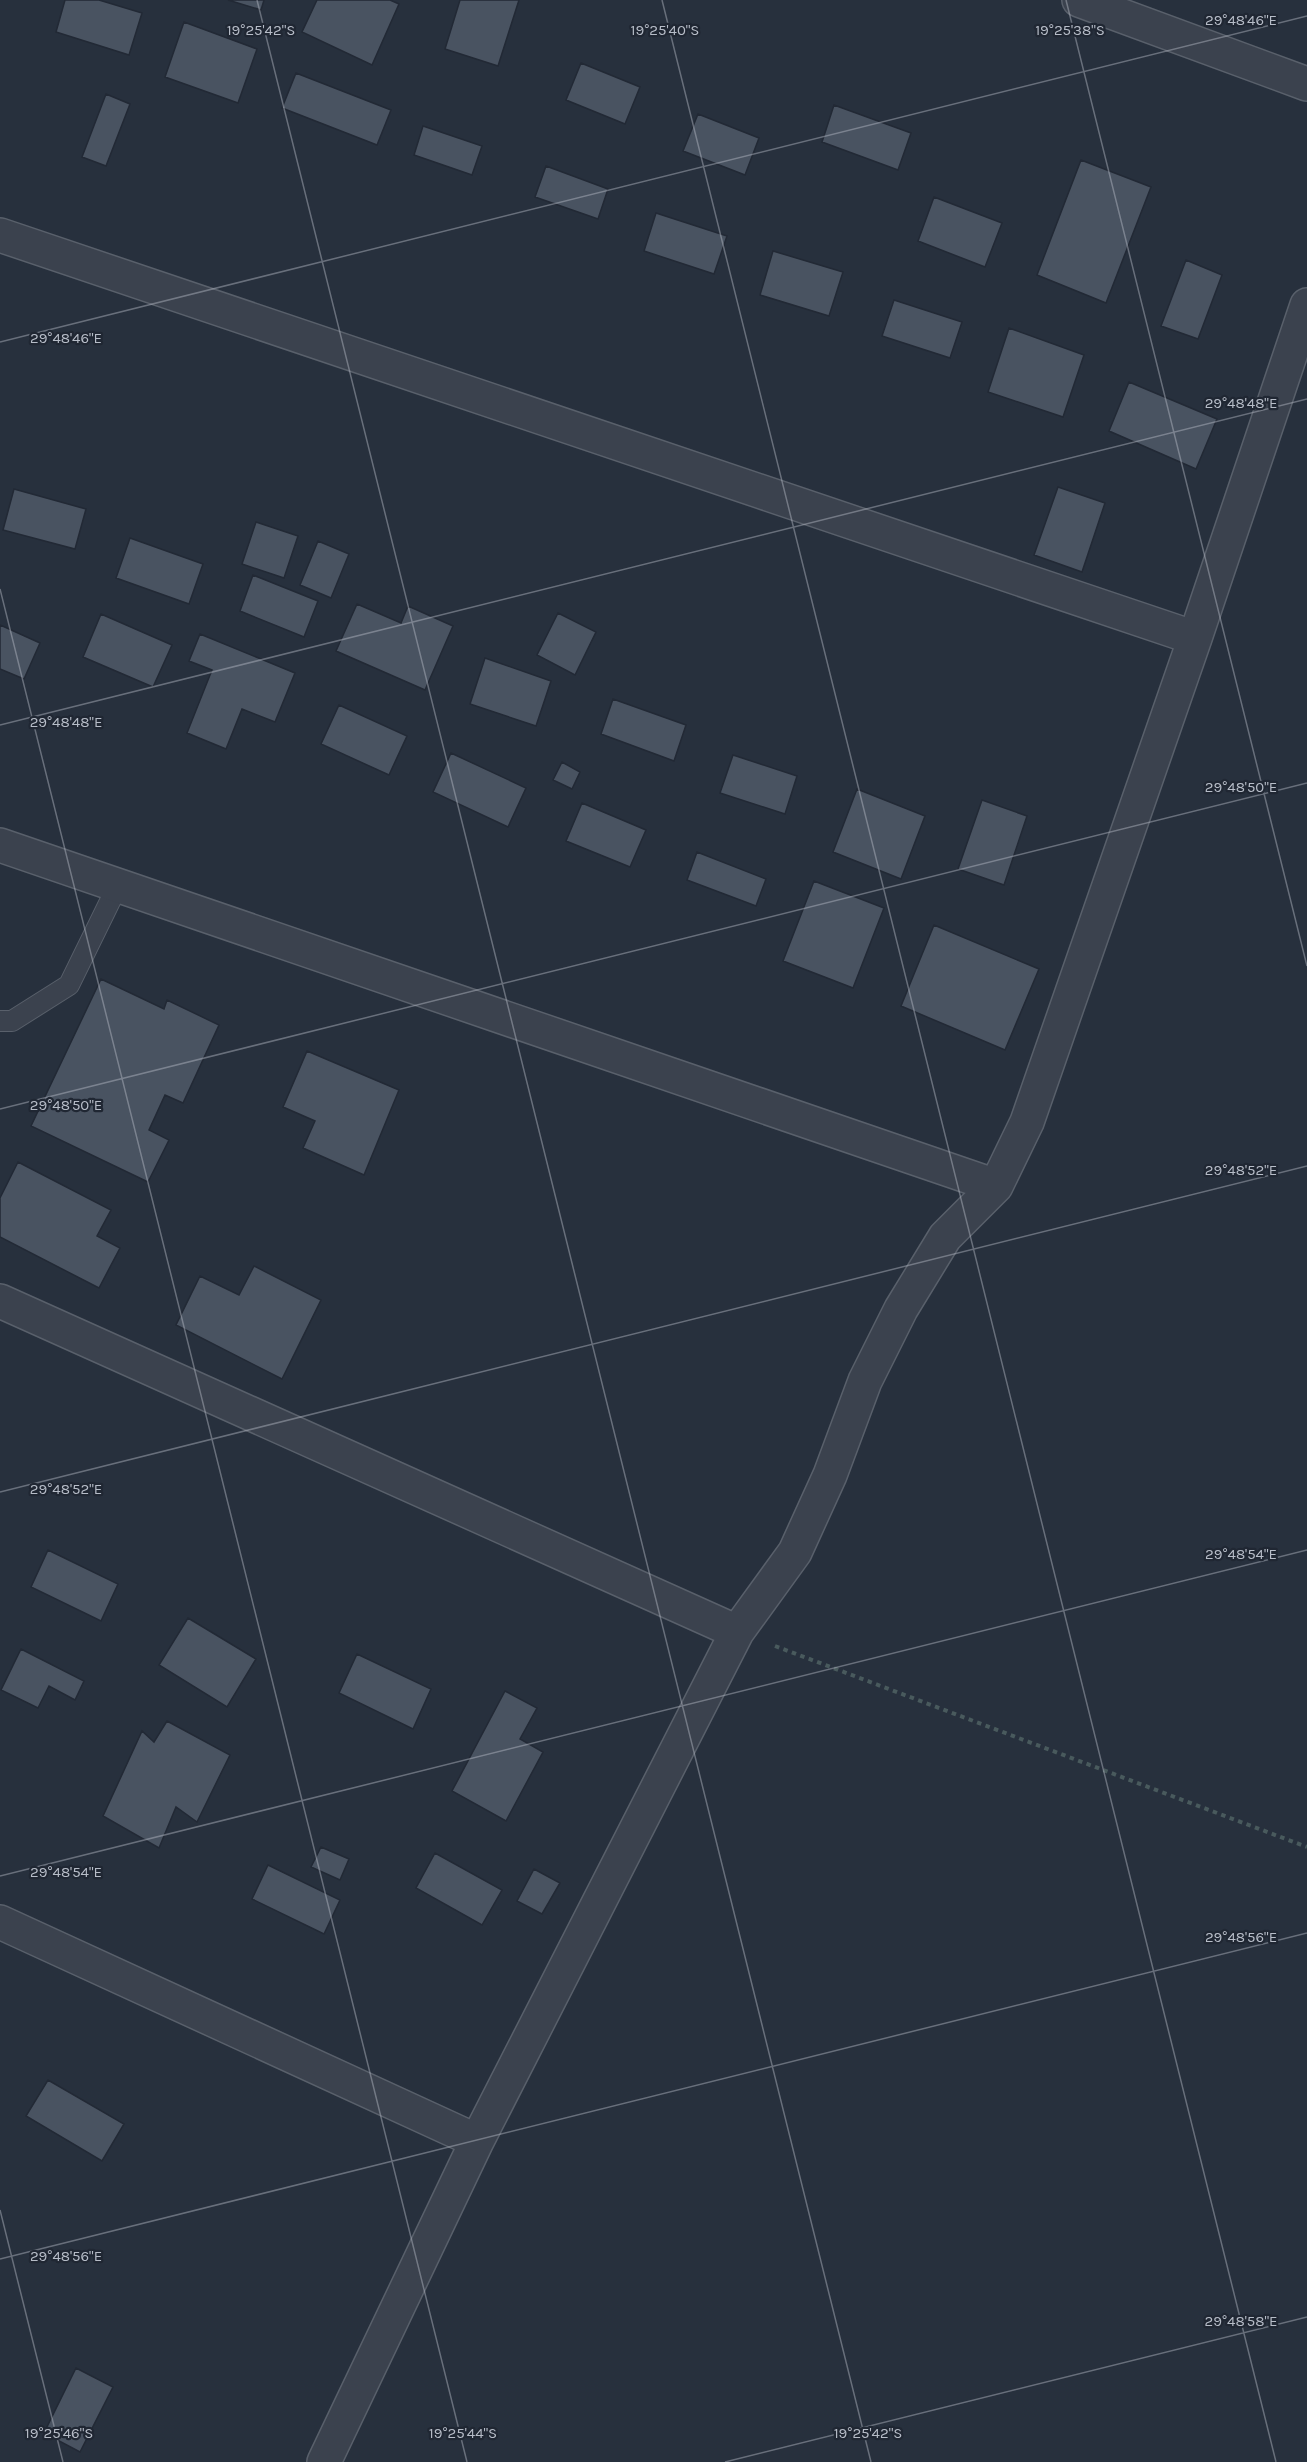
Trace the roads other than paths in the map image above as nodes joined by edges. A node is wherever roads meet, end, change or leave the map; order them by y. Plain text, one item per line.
1 (1079, 0) edge
2 (1307, 84) edge
3 (0, 235) edge
4 (1307, 305) edge
5 (1196, 638) junction
6 (0, 845) edge
7 (118, 885) junction
8 (0, 1020) edge
9 (996, 1186) junction
10 (0, 1300) edge
11 (737, 1632) junction
12 (0, 1922) edge
13 (477, 2141) junction
14 (324, 2462) edge

1 - 2 street
3 - 5 street
4 - 5 street
5 - 9 street
6 - 7 street
7 - 8 lane
7 - 9 street
9 - 11 street
10 - 11 street
11 - 13 street
12 - 13 street
13 - 14 street

